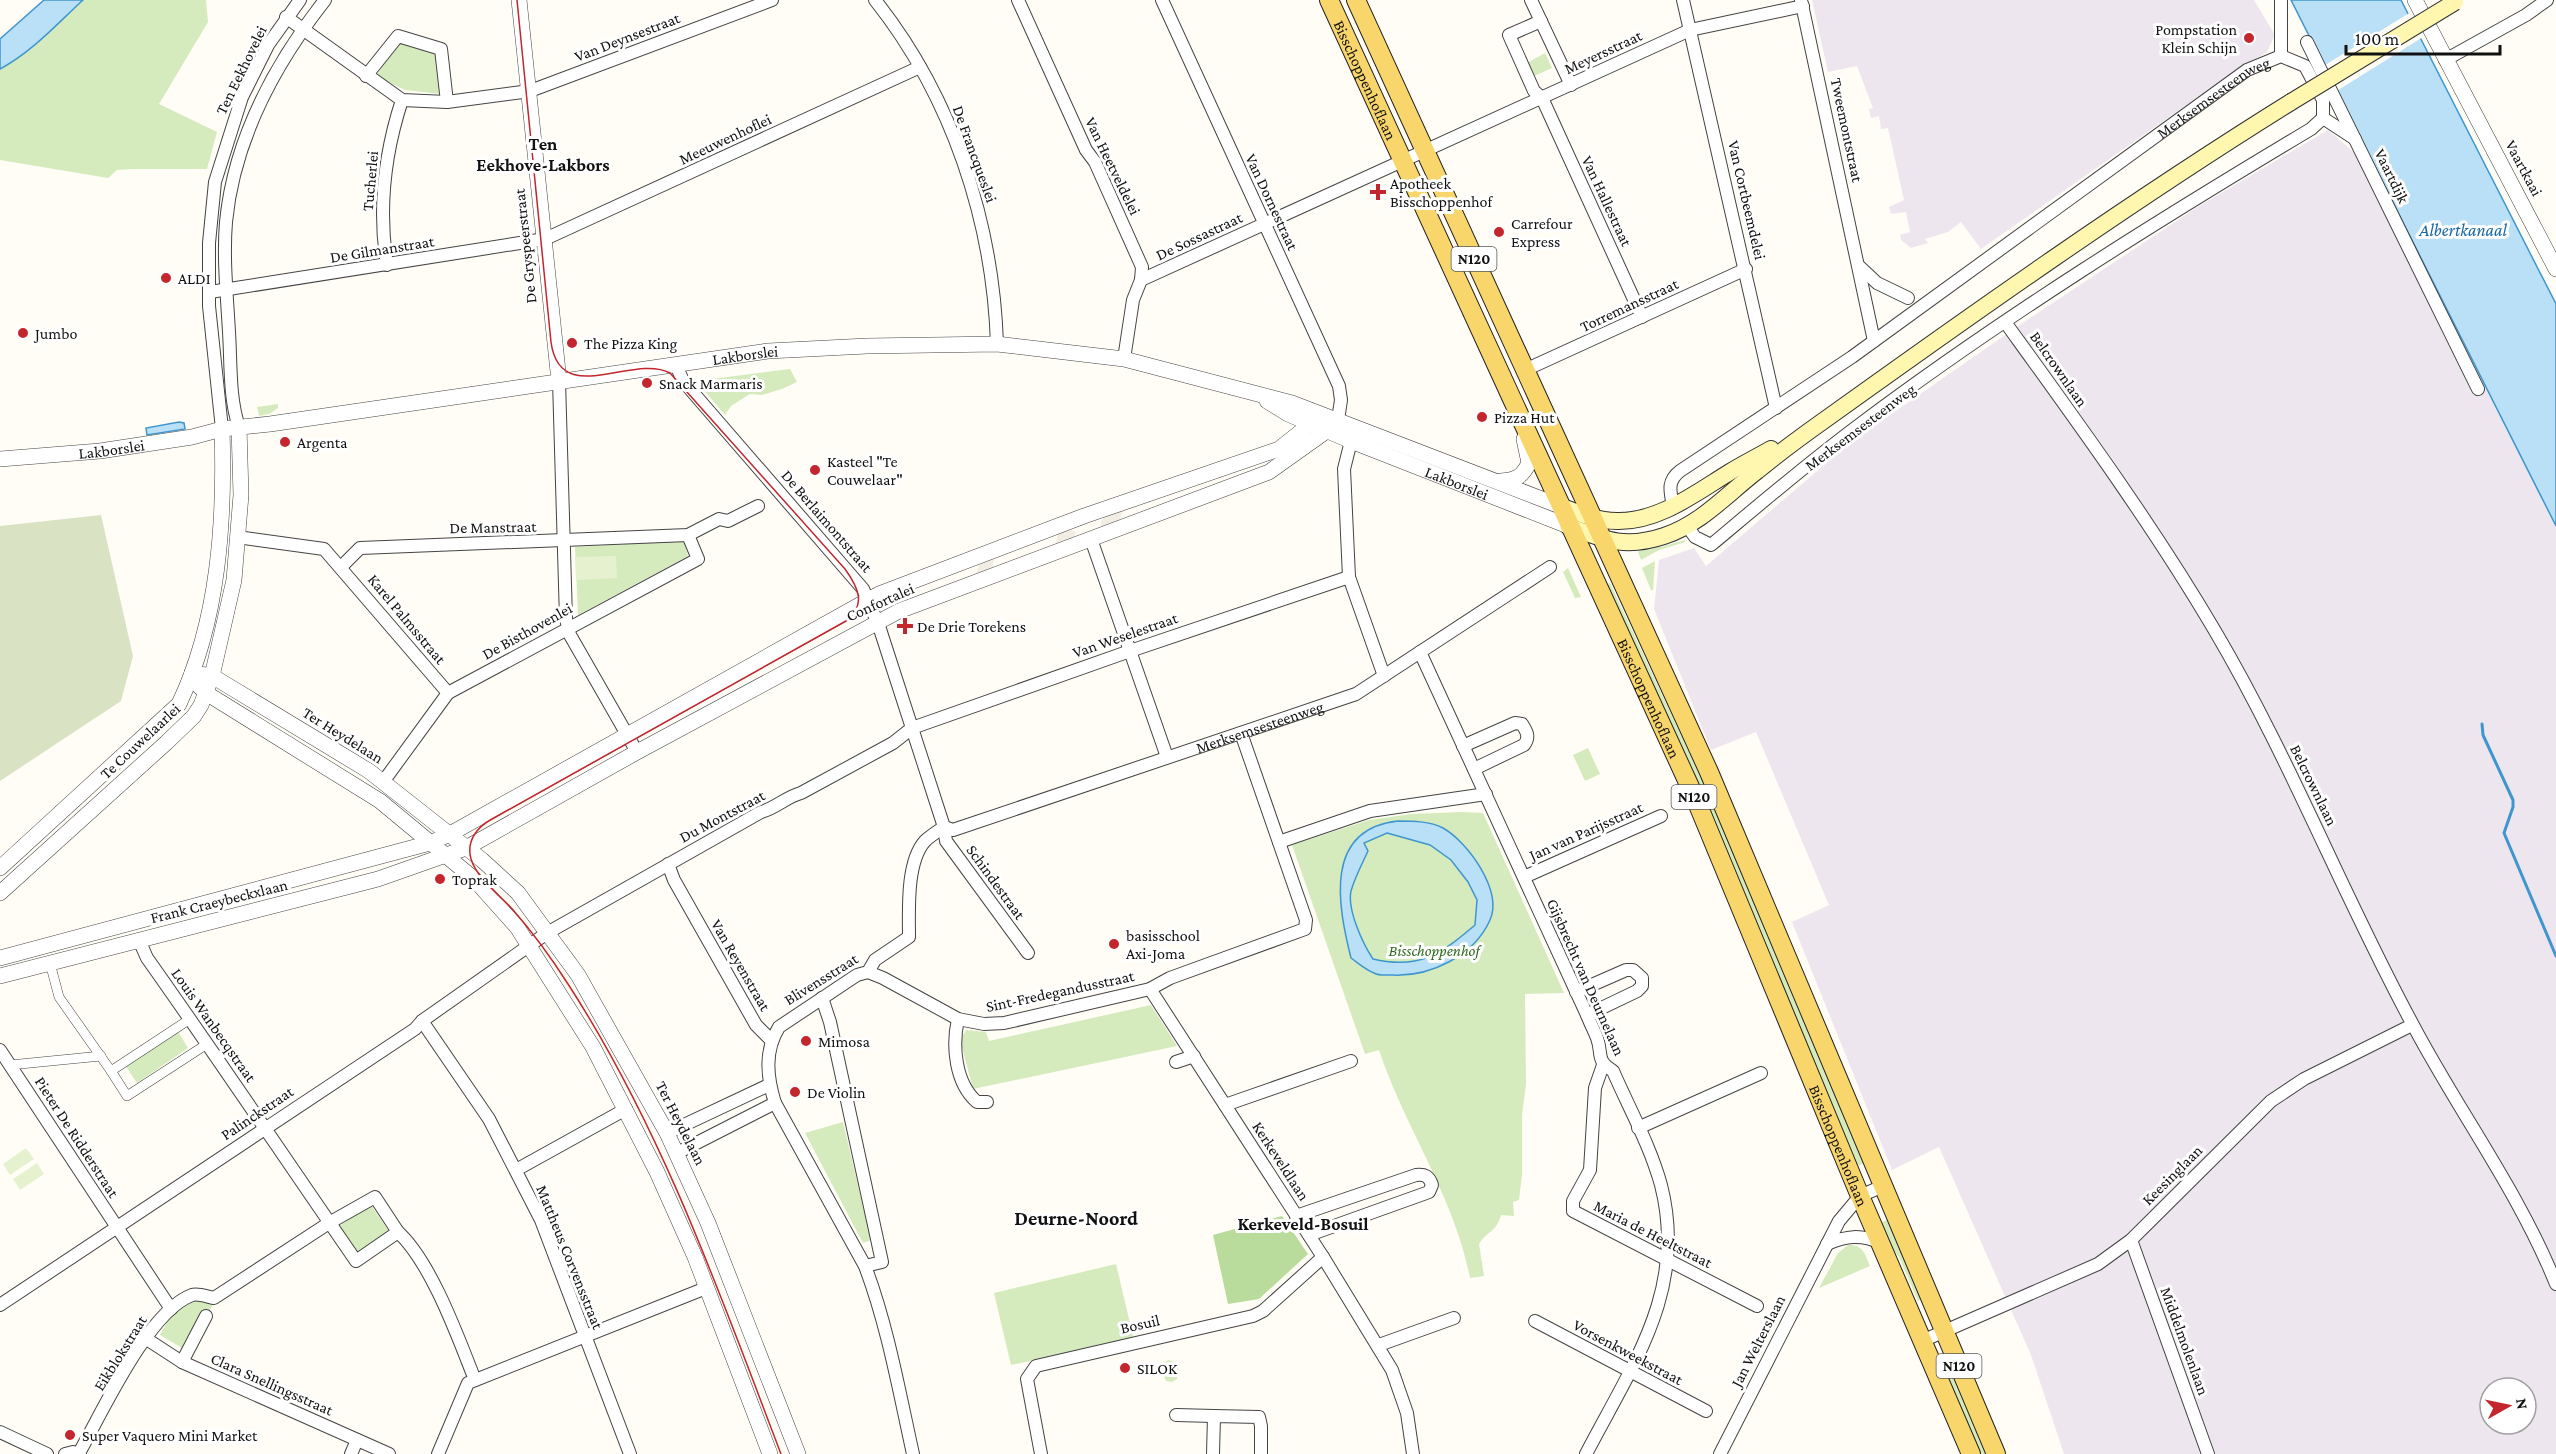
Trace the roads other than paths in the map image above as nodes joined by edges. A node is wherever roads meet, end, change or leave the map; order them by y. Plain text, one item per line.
1 (300, 0) edge
2 (324, 0) edge
3 (519, 0) edge
4 (772, 0) edge
5 (875, 0) edge
6 (1018, 0) edge
7 (1162, 0) edge
8 (1329, 0) edge
9 (1356, 0) edge
10 (1531, 0) edge
11 (1683, 0) edge
12 (2281, 0) edge
13 (2415, 0) edge
14 (2425, 0) edge
15 (2547, 0) edge
16 (2456, 1) edge
17 (1802, 3) edge
18 (286, 17) junction
19 (1541, 21) junction
20 (303, 27) junction
21 (1690, 30) junction
22 (2307, 42) dead end
23 (2281, 56) junction
24 (2449, 58) junction
25 (921, 67) junction
26 (366, 76) junction
27 (1571, 85) junction
28 (528, 92) junction
29 (1542, 98) junction
30 (402, 100) junction
31 (447, 102) junction
32 (2323, 118) junction
33 (2356, 140) junction
34 (1425, 151) junction
35 (1401, 161) junction
36 (216, 178) junction
37 (232, 182) junction
38 (1264, 225) junction
39 (543, 240) junction
40 (387, 265) junction
41 (1860, 267) junction
42 (1746, 269) junction
43 (2556, 269) edge
44 (1141, 280) junction
45 (226, 290) junction
46 (210, 292) junction
47 (1908, 298) dead end
48 (1642, 316) junction
49 (2005, 322) junction
50 (997, 340) junction
51 (1874, 341) junction
52 (1124, 355) junction
53 (676, 365) junction
54 (1525, 370) junction
55 (558, 381) junction
56 (233, 384) junction
57 (217, 386) junction
58 (2478, 389) dead end
59 (1776, 408) junction
60 (1317, 419) junction
61 (1824, 420) junction
62 (1524, 424) junction
63 (1333, 425) junction
64 (239, 431) junction
65 (223, 433) junction
66 (1351, 441) junction
67 (1278, 457) junction
68 (0, 459) edge
69 (240, 466) junction
70 (223, 468) junction
71 (1467, 469) junction
72 (1501, 482) junction
73 (1461, 484) junction
74 (758, 506) dead end
75 (1560, 506) junction
76 (1673, 506) junction
77 (1593, 518) junction
78 (1568, 526) junction
79 (1687, 526) junction
80 (688, 535) junction
81 (237, 537) junction
82 (1091, 539) junction
83 (1602, 539) junction
84 (564, 542) junction
85 (341, 567) junction
86 (1550, 567) dead end
87 (1349, 578) junction
88 (868, 600) junction
89 (877, 622) junction
90 (568, 627) junction
91 (1130, 651) junction
92 (1420, 652) junction
93 (191, 676) junction
94 (212, 676) junction
95 (1384, 676) junction
96 (206, 693) junction
97 (448, 693) junction
98 (912, 728) junction
99 (1241, 733) junction
100 (627, 735) junction
101 (1463, 746) junction
102 (637, 752) junction
103 (1167, 757) junction
104 (1474, 769) junction
105 (383, 782) junction
106 (1486, 794) junction
107 (1661, 816) dead end
108 (944, 827) junction
109 (450, 834) junction
110 (1279, 842) junction
111 (430, 843) junction
112 (466, 848) junction
113 (445, 856) junction
114 (668, 864) junction
115 (0, 868) edge
116 (1524, 877) junction
117 (0, 893) edge
118 (134, 921) junction
119 (547, 933) junction
120 (139, 940) junction
121 (530, 946) junction
122 (1029, 953) dead end
123 (0, 958) edge
124 (50, 963) junction
125 (868, 972) junction
126 (0, 976) edge
127 (1150, 989) junction
128 (1576, 992) junction
129 (822, 998) junction
130 (1587, 1015) junction
131 (190, 1019) junction
132 (958, 1019) junction
133 (422, 1021) junction
134 (2412, 1025) junction
135 (771, 1040) junction
136 (207, 1044) junction
137 (0, 1050) edge
138 (101, 1056) junction
139 (1194, 1056) junction
140 (1176, 1062) dead end
141 (1351, 1062) dead end
142 (10, 1065) junction
143 (1603, 1065) junction
144 (111, 1071) junction
145 (1761, 1073) dead end
146 (769, 1085) junction
147 (987, 1102) dead end
148 (775, 1103) junction
149 (1225, 1105) junction
150 (626, 1109) junction
151 (266, 1127) junction
152 (1638, 1128) junction
153 (667, 1133) junction
154 (677, 1153) junction
155 (516, 1170) junction
156 (1883, 1186) junction
157 (1860, 1196) junction
158 (1296, 1216) junction
159 (329, 1223) junction
160 (116, 1226) junction
161 (398, 1232) junction
162 (1309, 1235) junction
163 (2131, 1240) junction
164 (1881, 1243) junction
165 (1827, 1244) junction
166 (1323, 1257) junction
167 (1668, 1260) junction
168 (865, 1266) junction
169 (2556, 1284) edge
170 (706, 1288) junction
171 (0, 1305) edge
172 (1757, 1306) dead end
173 (171, 1309) junction
174 (206, 1316) dead end
175 (1454, 1318) dead end
176 (1535, 1321) dead end
177 (1944, 1330) junction
178 (585, 1336) junction
179 (145, 1338) junction
180 (1922, 1341) junction
181 (1379, 1345) junction
182 (182, 1362) junction
183 (1629, 1371) junction
184 (475, 1380) junction
185 (1706, 1412) dead end
186 (1176, 1415) dead end
187 (1214, 1416) junction
188 (3, 1433) edge
189 (357, 1440) junction
190 (0, 1447) edge
191 (47, 1454) edge
192 (65, 1454) edge
193 (79, 1454) edge
194 (351, 1454) edge
195 (389, 1454) edge
196 (438, 1454) edge
197 (630, 1454) edge
198 (770, 1454) edge
199 (798, 1454) edge
200 (913, 1454) edge
201 (1041, 1454) edge
202 (1213, 1454) edge
203 (1261, 1454) edge
204 (1413, 1454) edge
205 (1586, 1454) edge
206 (1720, 1454) edge
207 (1971, 1454) edge
208 (1996, 1454) edge
209 (2208, 1454) edge

1 - 18 street, Ten Eekhovelei
2 - 20 street, Ten Eekhovelei
3 - 28 street, De Gryspeerstraat
4 - 28 street, Van Deynsestraat
5 - 25 street, De Francqueslei
6 - 44 street, Van Heetveldelei
7 - 38 street, Van Dornestraat
8 - 35 main road, Bisschoppenhoflaan / N120
9 - 34 main road, Bisschoppenhoflaan / N120
10 - 19 street
11 - 21 street, Van Cortbeemdelei
12 - 23 street
13 - 24 street, Vaartkaai
14 - 24 street, Vaartkaai
15 - 24 street
16 - 61 main road, Merksemsesteenweg, bridge
17 - 21 street, Meyersstraat
17 - 41 street, Tweemontstraat
18 - 20 street, Ten Eekhovelei
18 - 36 street, Ten Eekhovelei
19 - 27 street
19 - 29 street, Van Hallestraat
20 - 26 street
20 - 37 street, Ten Eekhovelei
21 - 27 street, Meyersstraat
21 - 42 street, Van Cortbeemdelei
22 - 33 street, Vaartdijk
23 - 32 street, Merksemsesteenweg
23 - 51 street, Merksemsesteenweg
24 - 43 street, Vaartkaai
25 - 39 street, Meeuwenhoflei
25 - 50 street, De Francqueslei
26 - 30 street
26 - 31 street
27 - 29 street, Meyersstraat
28 - 31 street, Van Deynsestraat
28 - 39 street, De Gryspeerstraat
29 - 34 street, Meyersstraat
29 - 48 street, Van Hallestraat
30 - 31 street, Van Deynsestraat
30 - 40 street, Tucherlei
32 - 33 street
32 - 49 street, Merksemsesteenweg
33 - 58 street, Vaartdijk
34 - 35 street, Bisschoppenhoflaan
34 - 54 main road, Bisschoppenhoflaan / N120
35 - 38 street, De Sossastraat
35 - 62 main road, Bisschoppenhoflaan / N120
36 - 37 street
36 - 46 street, Ten Eekhovelei
37 - 45 street, Ten Eekhovelei
38 - 44 street, De Sossastraat
38 - 63 street, Van Dornestraat
39 - 40 street, De Gilmanstraat
39 - 55 street, De Gryspeerstraat
40 - 45 street, De Gilmanstraat
41 - 47 street
41 - 51 street, Tweemontstraat
42 - 48 street, Torremansstraat
42 - 59 street, Van Cortbeemdelei
44 - 52 street, Van Heetveldelei
45 - 46 street
45 - 56 street, Ten Eekhovelei
46 - 57 street, Ten Eekhovelei
48 - 54 street, Torremansstraat
49 - 79 street, Merksemsesteenweg
49 - 134 street, Belcrownlaan
50 - 52 street, Lakborslei
50 - 53 street, Lakborslei
51 - 59 street, Merksemsesteenweg
52 - 60 street, Lakborslei
53 - 55 street, Lakborslei
53 - 88 street, De Berlaimontstraat
54 - 77 main road, Bisschoppenhoflaan / N120
55 - 64 street, Lakborslei
55 - 84 street
56 - 57 street
56 - 64 street, Ten Eekhovelei
57 - 65 street, Ten Eekhovelei
59 - 76 street, Merksemsesteenweg
60 - 63 street, Lakborslei
60 - 67 street, Confortalei
61 - 76 main road, Merksemsesteenweg
61 - 79 main road, Merksemsesteenweg
62 - 72 street, Lakborslei
62 - 75 main road, Bisschoppenhoflaan / N120
63 - 66 street, Lakborslei
63 - 67 street, Confortalei
63 - 71 street, Lakborslei
64 - 65 street, Lakborslei
64 - 69 street, Te Couwelaarlei
65 - 68 street, Lakborslei
65 - 70 street, Te Couwelaarlei
66 - 73 street, Lakborslei
66 - 87 street
67 - 82 street, Confortalei
67 - 88 street, Confortalei
69 - 70 street
69 - 81 street, Te Couwelaarlei
70 - 93 street, Te Couwelaarlei
71 - 72 street, Lakborslei
71 - 73 street
72 - 75 street, Lakborslei
73 - 78 street, Lakborslei
74 - 80 street, De Manstraat
75 - 77 main road, Merksemsesteenweg
75 - 78 main road, Bisschoppenhoflaan / N120
76 - 77 main road, Merksemsesteenweg
77 - 83 main road, Bisschoppenhoflaan / N120
78 - 83 main road, Lakborslei
78 - 157 main road, Bisschoppenhoflaan / N120
79 - 83 main road, Merksemsesteenweg
80 - 84 street, De Manstraat
80 - 90 street, De Bisthovenlei
81 - 85 street
81 - 94 street, Te Couwelaarlei
82 - 89 street, Confortalei
82 - 91 street
83 - 156 main road, Bisschoppenhoflaan / N120
84 - 85 street, De Manstraat
84 - 90 street
85 - 97 street, Karel Palmsstraat
86 - 92 street, Merksemsesteenweg
87 - 91 street, Van Weselestraat
87 - 95 street
88 - 89 street, De Berlaimontstraat
88 - 100 street, Confortalei
89 - 98 street, De Berlaimontstraat
89 - 102 street, Confortalei
90 - 97 street, De Bisthovenlei
90 - 100 street
91 - 98 street, Van Weselestraat
91 - 103 street
92 - 95 street, Merksemsesteenweg
92 - 101 street, Gijsbrecht van Deurnelaan
93 - 94 street
93 - 96 street
93 - 115 street, Te Couwelaarlei
94 - 96 street, Te Couwelaarlei
94 - 105 street, Ter Heydelaan
95 - 99 street, Merksemsesteenweg
96 - 111 street
96 - 117 street, Te Couwelaarlei
97 - 105 street, De Bisthovenlei
98 - 108 street, De Berlaimontstraat
98 - 114 street, Du Montstraat
99 - 103 street, Merksemsesteenweg
99 - 110 street, Sint-Fredegandusstraat
100 - 102 street
100 - 109 street, Confortalei
101 - 104 street, Gijsbrecht van Deurnelaan
101 - 104 street
102 - 112 street, Confortalei
103 - 108 street, Merksemsesteenweg
104 - 106 street, Gijsbrecht van Deurnelaan
105 - 109 street, Ter Heydelaan
106 - 110 street
106 - 116 street, Gijsbrecht van Deurnelaan
107 - 116 street, Jan van Parijsstraat
108 - 122 street, Schindestraat
108 - 125 street, Blivensstraat
109 - 111 street
109 - 112 street, Ter Heydelaan
110 - 127 street, Sint-Fredegandusstraat
111 - 113 street
111 - 118 street, Frank Craeybeckxlaan
112 - 113 street
112 - 119 street, Ter Heydelaan
113 - 120 street, Frank Craeybeckxlaan
113 - 121 street
114 - 119 street, Du Montstraat
114 - 135 street, Van Reyenstraat
116 - 128 street, Gijsbrecht van Deurnelaan
118 - 120 street
118 - 123 street, Frank Craeybeckxlaan
119 - 121 street, Du Montstraat
119 - 153 street, Ter Heydelaan
120 - 124 street, Frank Craeybeckxlaan
120 - 131 street, Louis Wanbecqstraat
121 - 133 street, Palinckstraat
121 - 150 street
124 - 126 street, Frank Craeybeckxlaan
124 - 138 street
125 - 129 street, Blivensstraat
125 - 132 street, Sint-Fredegandusstraat
127 - 132 street, Sint-Fredegandusstraat
127 - 139 street, Kerkeveldlaan
128 - 130 street, Gijsbrecht van Deurnelaan
128 - 130 street
129 - 135 street, Blivensstraat
129 - 168 street
130 - 143 street, Gijsbrecht van Deurnelaan
131 - 136 street, Louis Wanbecqstraat
131 - 144 street
132 - 147 street
133 - 151 street, Palinckstraat
133 - 155 street, Mattheus Corvensstraat
134 - 163 street, Keesinglaan
134 - 169 street, Belcrownlaan
135 - 146 street
136 - 144 street
136 - 151 street, Louis Wanbecqstraat
137 - 142 street, Pieter De Ridderstraat
138 - 142 street, Pieter De Ridderstraat
138 - 144 street
139 - 140 street
139 - 149 street, Kerkeveldlaan
141 - 149 street
142 - 160 street, Pieter De Ridderstraat
143 - 152 street, Gijsbrecht van Deurnelaan
143 - 167 street, Maria de Heeltstraat
145 - 152 street
146 - 148 street
146 - 153 street
148 - 154 street
148 - 168 street
149 - 158 street, Kerkeveldlaan
150 - 155 street
150 - 170 street
151 - 159 street, Louis Wanbecqstraat
151 - 160 street, Palinckstraat
152 - 167 street, Gijsbrecht van Deurnelaan
153 - 154 street, Ter Heydelaan
154 - 199 street, Ter Heydelaan
155 - 178 street, Mattheus Corvensstraat
156 - 157 street, Jan Welterslaan
156 - 177 main road, Bisschoppenhoflaan / N120
157 - 164 main road, Bisschoppenhoflaan / N120
157 - 165 street, Jan Welterslaan
158 - 162 street, Kerkeveldlaan
158 - 162 street
159 - 161 street, Eikblokstraat
159 - 161 street, Louis Wanbecqstraat
159 - 173 street, Eikblokstraat
160 - 171 street, Palinckstraat
160 - 173 street
161 - 184 street
162 - 166 street, Kerkeveldlaan
163 - 177 street, Keesinglaan
163 - 209 street, Middelmolenlaan
164 - 165 street
164 - 180 main road, Bisschoppenhoflaan / N120
165 - 206 street, Jan Welterslaan
166 - 181 street, Kerkeveldlaan
166 - 201 street, Bosuil
167 - 172 street, Maria de Heeltstraat
167 - 183 street, Gijsbrecht van Deurnelaan
168 - 200 street
170 - 178 street
170 - 198 street
173 - 179 street, Eikblokstraat
174 - 182 street
175 - 181 street
176 - 183 street, Vorsenkweekstraat
177 - 180 street
177 - 208 main road, Bisschoppenhoflaan / N120
178 - 184 street
178 - 197 street, Mattheus Corvensstraat
179 - 182 street, Clara Snellingsstraat
179 - 193 street, Eikblokstraat
180 - 207 main road, Bisschoppenhoflaan / N120
181 - 204 street, Kerkeveldlaan
182 - 189 street, Clara Snellingsstraat
183 - 185 street, Vorsenkweekstraat
183 - 205 street, Gijsbrecht van Deurnelaan
184 - 196 street
186 - 187 street
187 - 202 street
187 - 203 street
188 - 190 street
188 - 191 street
189 - 194 street
189 - 195 street, Clara Snellingsstraat
192 - 193 street

